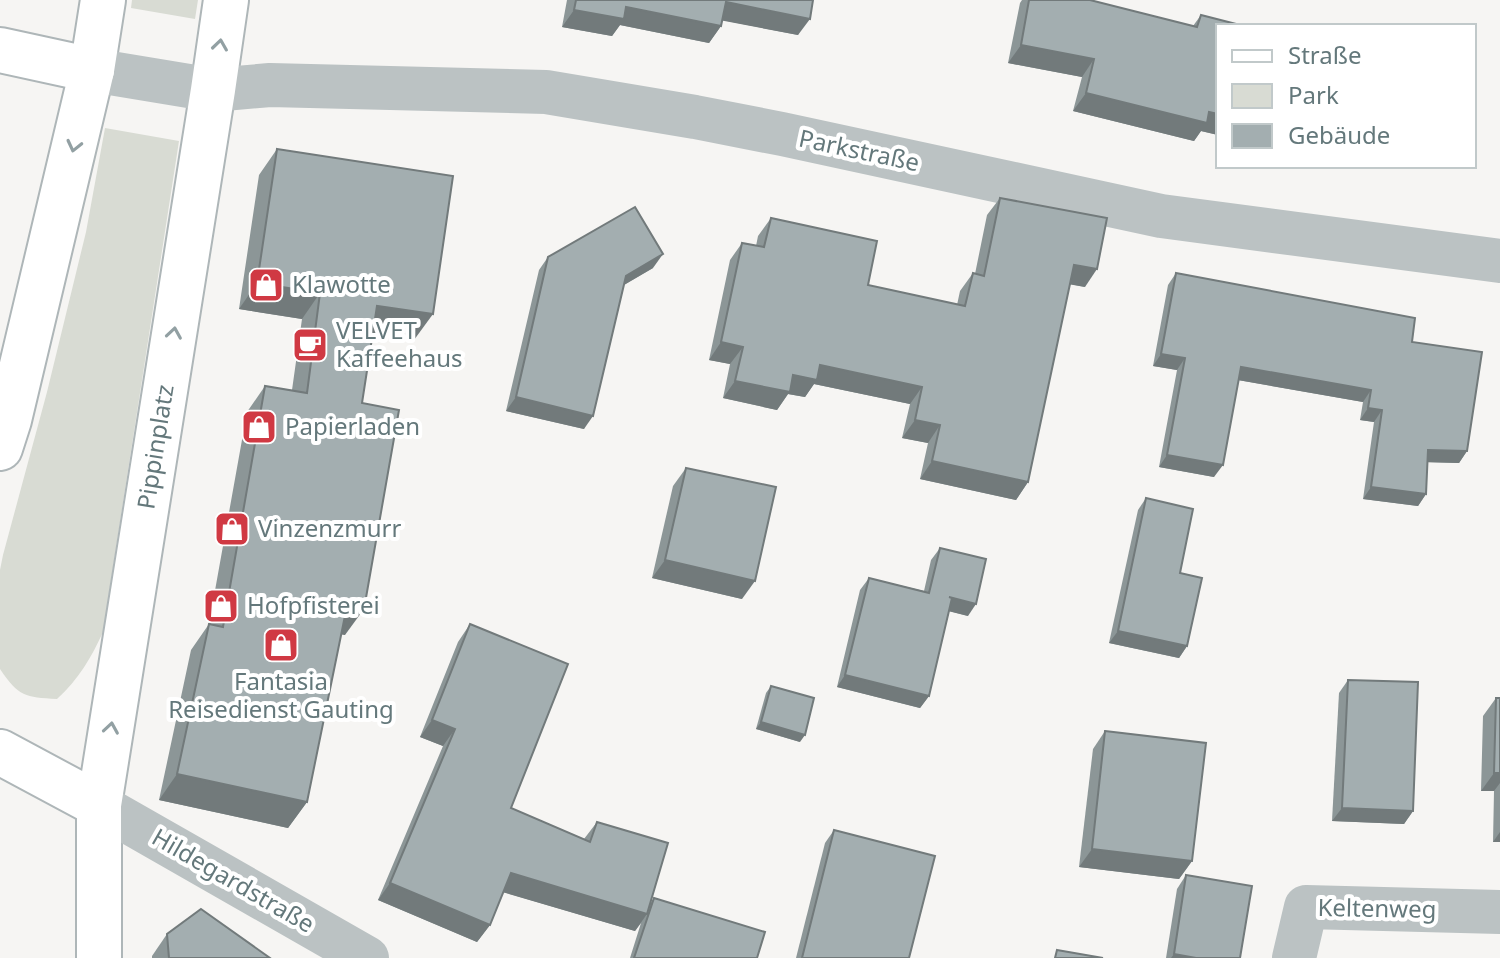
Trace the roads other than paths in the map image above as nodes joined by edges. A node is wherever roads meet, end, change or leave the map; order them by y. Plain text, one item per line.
1 (103, 0) edge
2 (226, 0) edge
3 (0, 50) edge
4 (92, 70) junction
5 (213, 90) junction
6 (1500, 261) edge
7 (3, 430) edge
8 (0, 752) edge
9 (99, 805) junction
10 (1500, 912) edge
11 (99, 958) edge
12 (367, 958) edge
13 (1294, 958) edge

1 - 4 street
5 -> 2 street, Pippinplatz
3 - 4 street
4 - 5 street
4 -> 7 street
5 - 6 street, Parkstraße
9 -> 5 street, Pippinplatz
8 - 9 street
9 - 11 street, Pippinplatz
9 - 12 street, Hildegardstraße
10 - 13 street, Keltenweg

